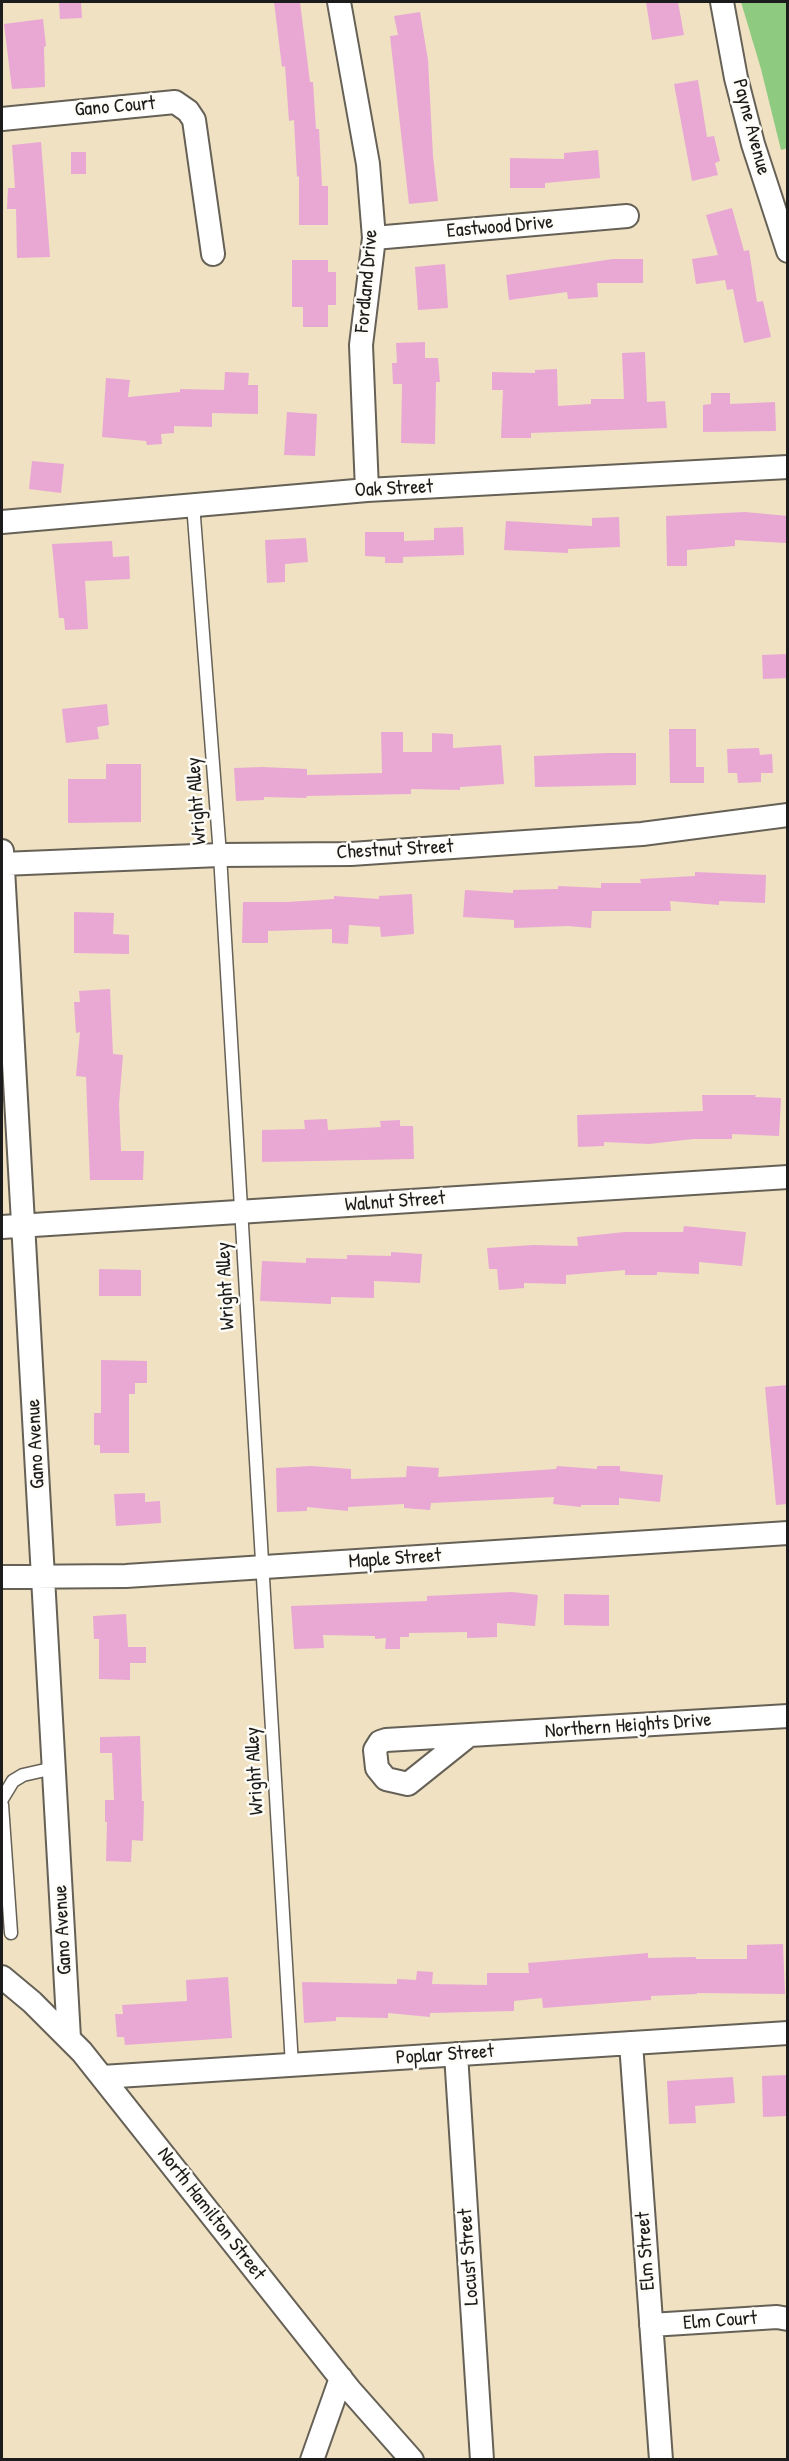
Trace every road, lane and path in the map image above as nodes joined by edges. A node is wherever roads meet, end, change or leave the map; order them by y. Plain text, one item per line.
1 (339, 2) edge
2 (722, 2) edge
3 (2, 119) edge
4 (627, 216) dead end
5 (374, 238) junction
6 (788, 251) edge
7 (213, 254) dead end
8 (788, 467) edge
9 (367, 490) junction
10 (194, 504) junction
11 (2, 522) edge
12 (788, 815) edge
13 (2, 851) edge
14 (220, 855) junction
15 (2, 864) edge
16 (788, 1177) edge
17 (242, 1212) junction
18 (12, 1226) edge
19 (788, 1533) edge
20 (262, 1568) junction
21 (2, 1577) edge
22 (44, 1578) junction
23 (788, 1716) edge
24 (468, 1736) dead end
25 (54, 1768) junction
26 (2, 1799) edge
27 (2, 1805) edge
28 (11, 1933) dead end
29 (2, 1977) edge
30 (788, 2033) edge
31 (69, 2038) junction
32 (631, 2043) junction
33 (456, 2054) junction
34 (292, 2065) junction
35 (102, 2077) junction
36 (788, 2319) edge
37 (651, 2325) junction
38 (341, 2378) junction
39 (312, 2460) edge
40 (412, 2460) edge
41 (482, 2460) edge
42 (661, 2460) edge

1 - 5 street, Fordland Drive
2 - 6 street, Payne Avenue
3 - 7 street, Gano Court
4 - 5 street, Eastwood Drive
5 - 9 street, Fordland Drive
8 - 9 street, Oak Street
9 - 10 street, Oak Street
10 - 11 street, Oak Street
10 - 14 lane, Wright Alley
12 - 14 street, Chestnut Street
13 - 15 street, Gano Avenue
14 - 15 street, Chestnut Street
14 - 17 lane, Wright Alley
15 - 18 street, Gano Avenue
16 - 17 street, Walnut Street
17 - 18 street, Walnut Street
17 - 20 lane, Wright Alley
18 - 22 street, Gano Avenue
19 - 20 street, Maple Street
20 - 22 street, Maple Street
20 - 34 lane, Wright Alley
21 - 22 street, Maple Street
22 - 25 street, Gano Avenue
23 - 24 street, Northern Heights Drive
25 - 26 lane
25 - 31 street, Gano Avenue
27 - 28 lane
29 - 31 street, North Hamilton Street
30 - 32 street, Poplar Street
31 - 35 street, North Hamilton Street
32 - 33 street, Poplar Street
32 - 37 street, Elm Street
33 - 34 street, Poplar Street
33 - 41 street, Locust Street
34 - 35 street, Poplar Street
35 - 38 street, North Hamilton Street
36 - 37 street, Elm Court
37 - 42 street, Elm Street
38 - 39 street
38 - 40 street, North Hamilton Street

